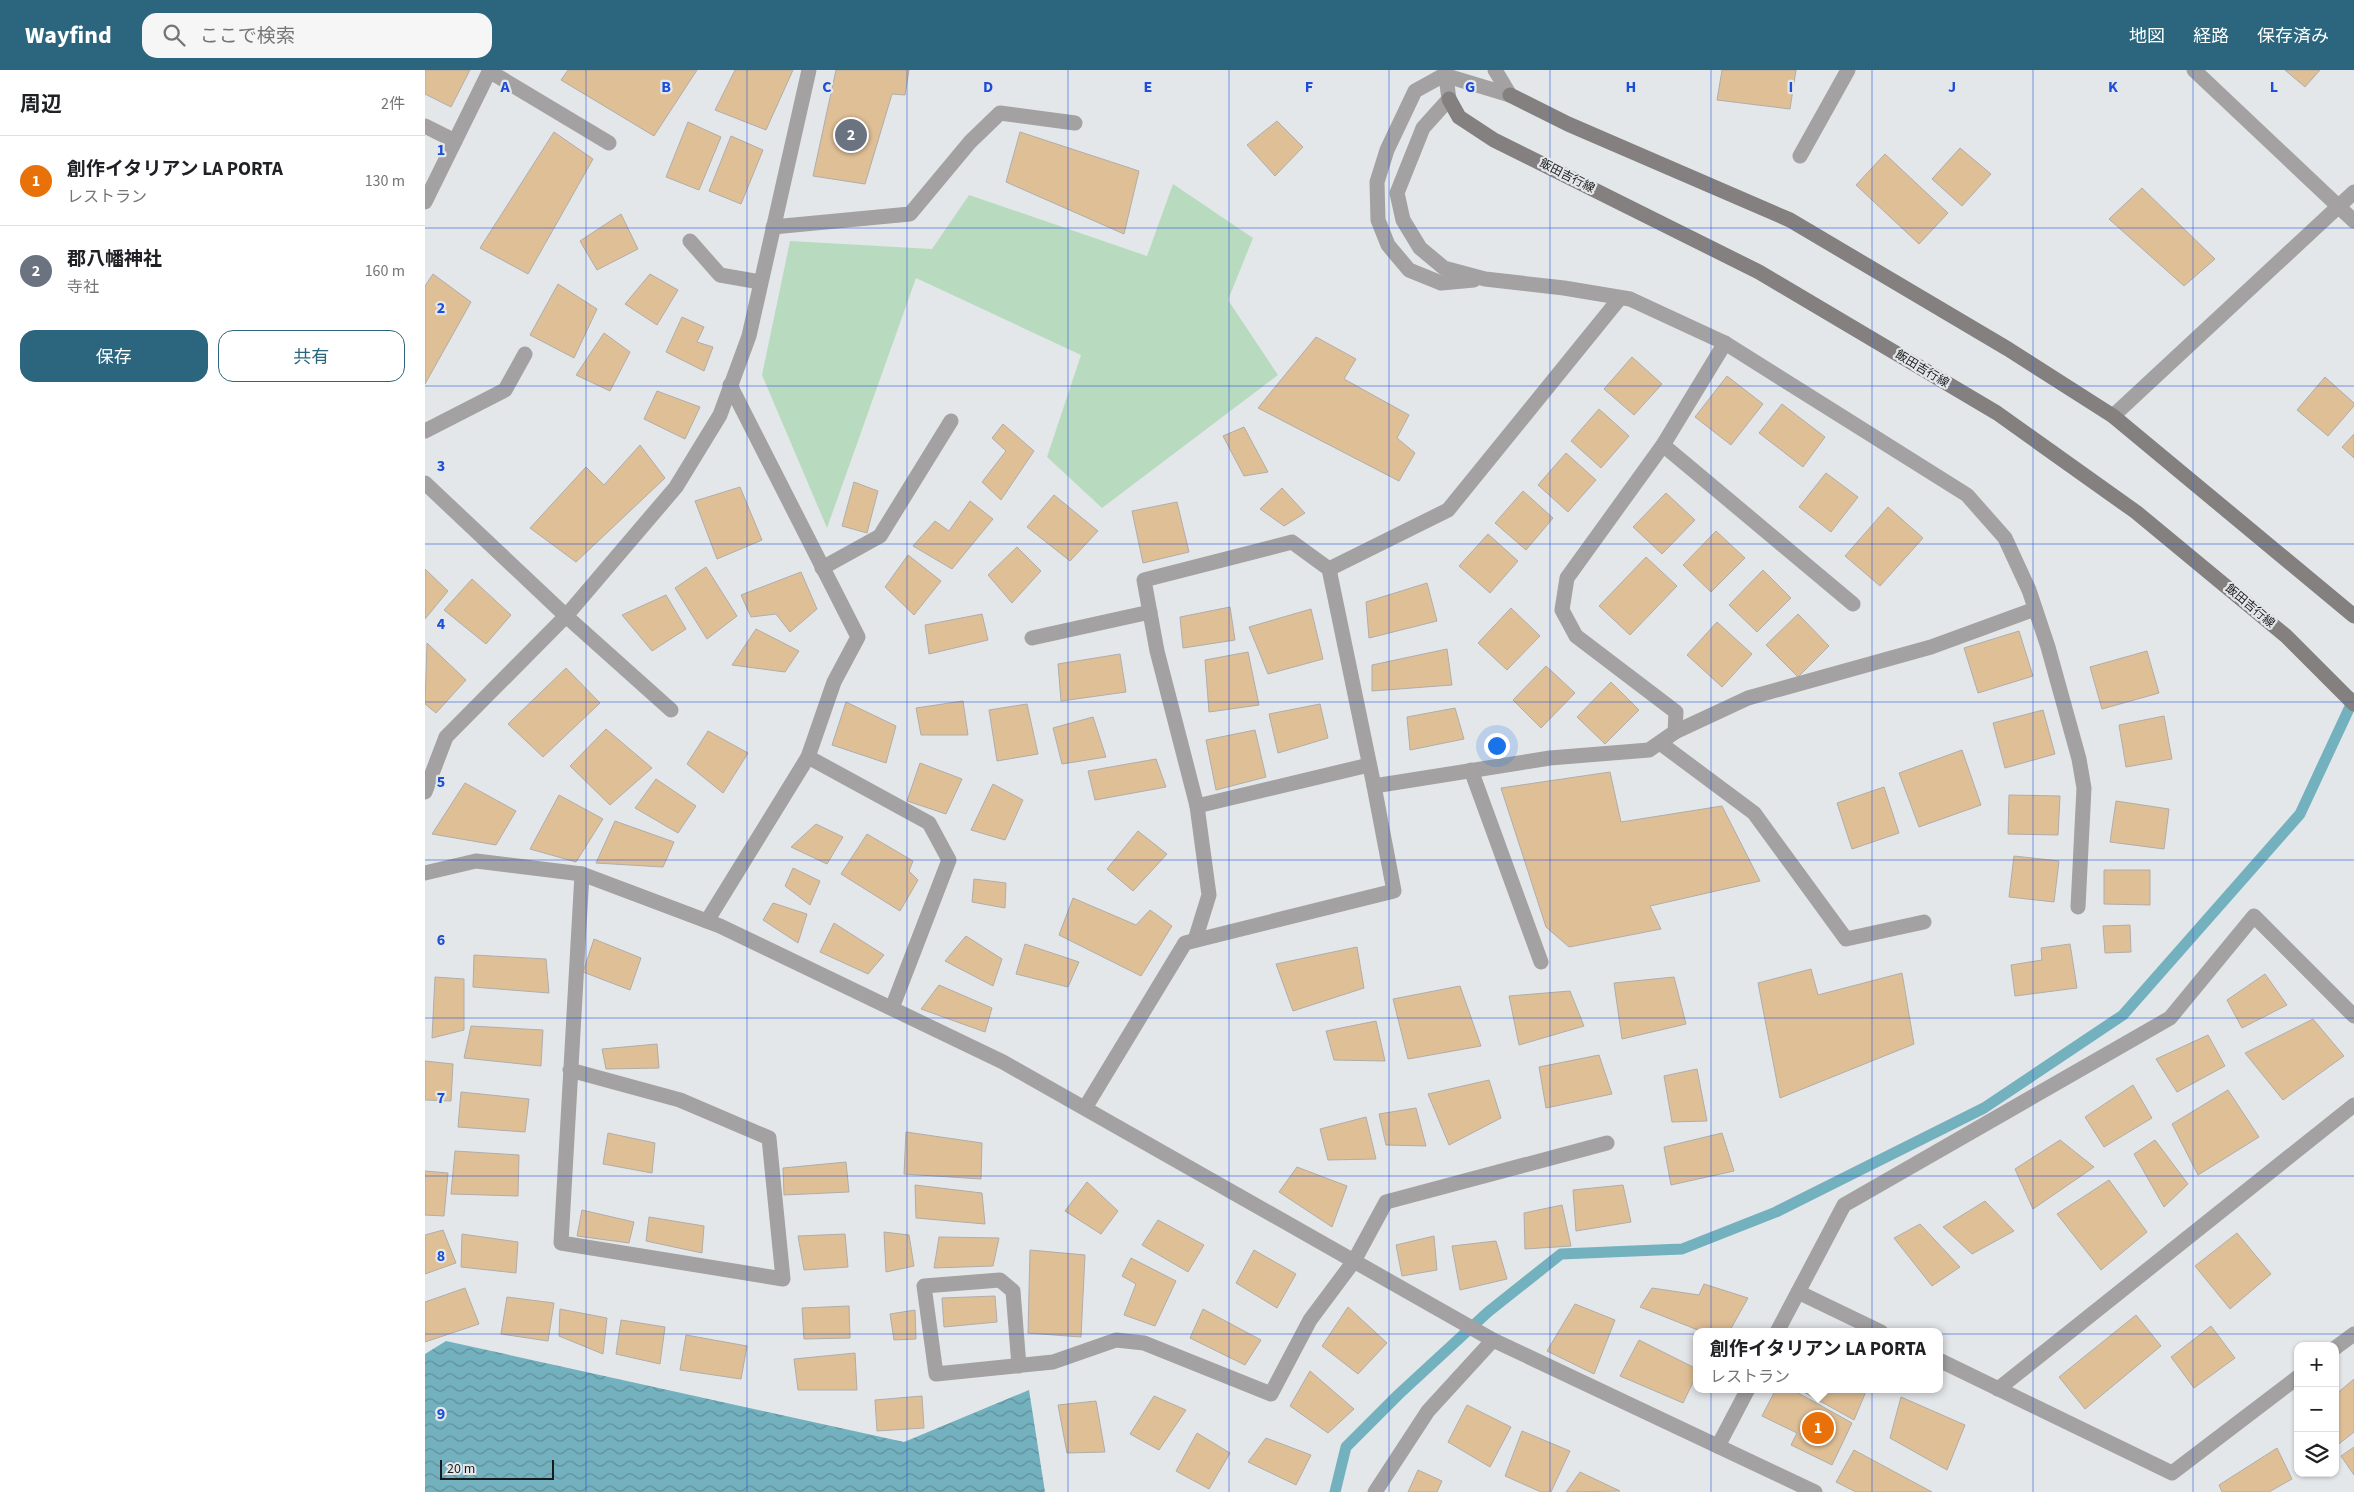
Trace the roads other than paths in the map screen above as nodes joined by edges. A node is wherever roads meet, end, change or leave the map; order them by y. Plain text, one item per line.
1 (490, 70) edge
2 (809, 70) edge
3 (1495, 70) edge
4 (1848, 70) edge
5 (2194, 70) edge
6 (1444, 73) edge
7 (1510, 94) junction
8 (1449, 100) junction
9 (1075, 123) dead end
10 (425, 126) edge
11 (455, 141) junction
12 (609, 143) dead end
13 (1800, 156) dead end
14 (2354, 192) edge
15 (425, 202) edge
16 (2340, 207) junction
17 (2354, 221) edge
18 (773, 227) junction
19 (690, 241) dead end
20 (1485, 279) junction
21 (760, 282) junction
22 (1620, 298) junction
23 (1725, 343) junction
24 (525, 354) dead end
25 (730, 385) junction
26 (2113, 416) junction
27 (951, 421) dead end
28 (425, 431) edge
29 (1663, 445) junction
30 (425, 483) edge
31 (823, 568) junction
32 (1329, 569) junction
33 (1853, 604) dead end
34 (2035, 609) junction
35 (1150, 612) junction
36 (567, 616) junction
37 (2354, 616) edge
38 (1032, 638) dead end
39 (2354, 704) edge
40 (671, 710) dead end
41 (1675, 732) junction
42 (1660, 743) junction
43 (808, 757) junction
44 (1369, 765) junction
45 (1471, 770) junction
46 (1373, 786) junction
47 (425, 792) edge
48 (1197, 806) junction
49 (425, 873) edge
50 (582, 874) junction
51 (2078, 907) dead end
52 (707, 921) junction
53 (1924, 922) dead end
54 (1195, 940) junction
55 (1541, 962) dead end
56 (892, 1008) junction
57 (2354, 1016) edge
58 (571, 1070) junction
59 (2354, 1105) edge
60 (1085, 1108) junction
61 (1607, 1143) dead end
62 (1354, 1261) junction
63 (1798, 1292) junction
64 (1779, 1328) edge
65 (1873, 1328) edge
66 (2354, 1334) edge
67 (1492, 1340) junction
68 (2339, 1345) edge
69 (1943, 1362) edge
70 (1019, 1366) junction
71 (2294, 1380) edge
72 (1998, 1389) junction
73 (1745, 1393) edge
74 (1718, 1446) junction
75 (1375, 1492) edge
76 (1815, 1492) edge

1 - 11 street
1 - 12 street
2 - 18 street
3 - 7 street
4 - 13 street
5 - 16 street
6 - 7 street
6 - 8 street
6 - 20 street
7 - 26 main road
8 - 20 street
8 - 39 main road, 飯田吉行線
9 - 18 street
10 - 11 street
11 - 15 street
14 - 16 street
16 - 17 street
16 - 26 street
18 - 21 street
19 - 21 street
20 - 22 street
21 - 25 street
22 - 23 street
22 - 32 street
23 - 29 street
23 - 34 street
24 - 28 street
25 - 31 street
25 - 36 street
26 - 37 main road
27 - 31 street
29 - 33 street
29 - 41 street
30 - 36 street
31 - 43 street
32 - 35 street
32 - 44 street
34 - 41 street
34 - 51 street
35 - 38 street
35 - 48 street
36 - 40 street
36 - 47 street
41 - 42 street
42 - 45 street
42 - 53 street
43 - 52 street
43 - 56 street
44 - 46 street
44 - 48 street
45 - 46 street
45 - 55 street
46 - 54 street
48 - 54 street
49 - 50 street
50 - 52 street
50 - 58 street
52 - 56 street
54 - 60 street
56 - 60 street
57 - 63 street
58 - 58 street
59 - 72 street
60 - 62 street
61 - 62 street
62 - 67 street
62 - 70 street
63 - 64 street
63 - 65 street
66 - 68 street
67 - 74 street
67 - 75 street
69 - 72 street
70 - 70 street
71 - 72 street
73 - 74 street
74 - 76 street

